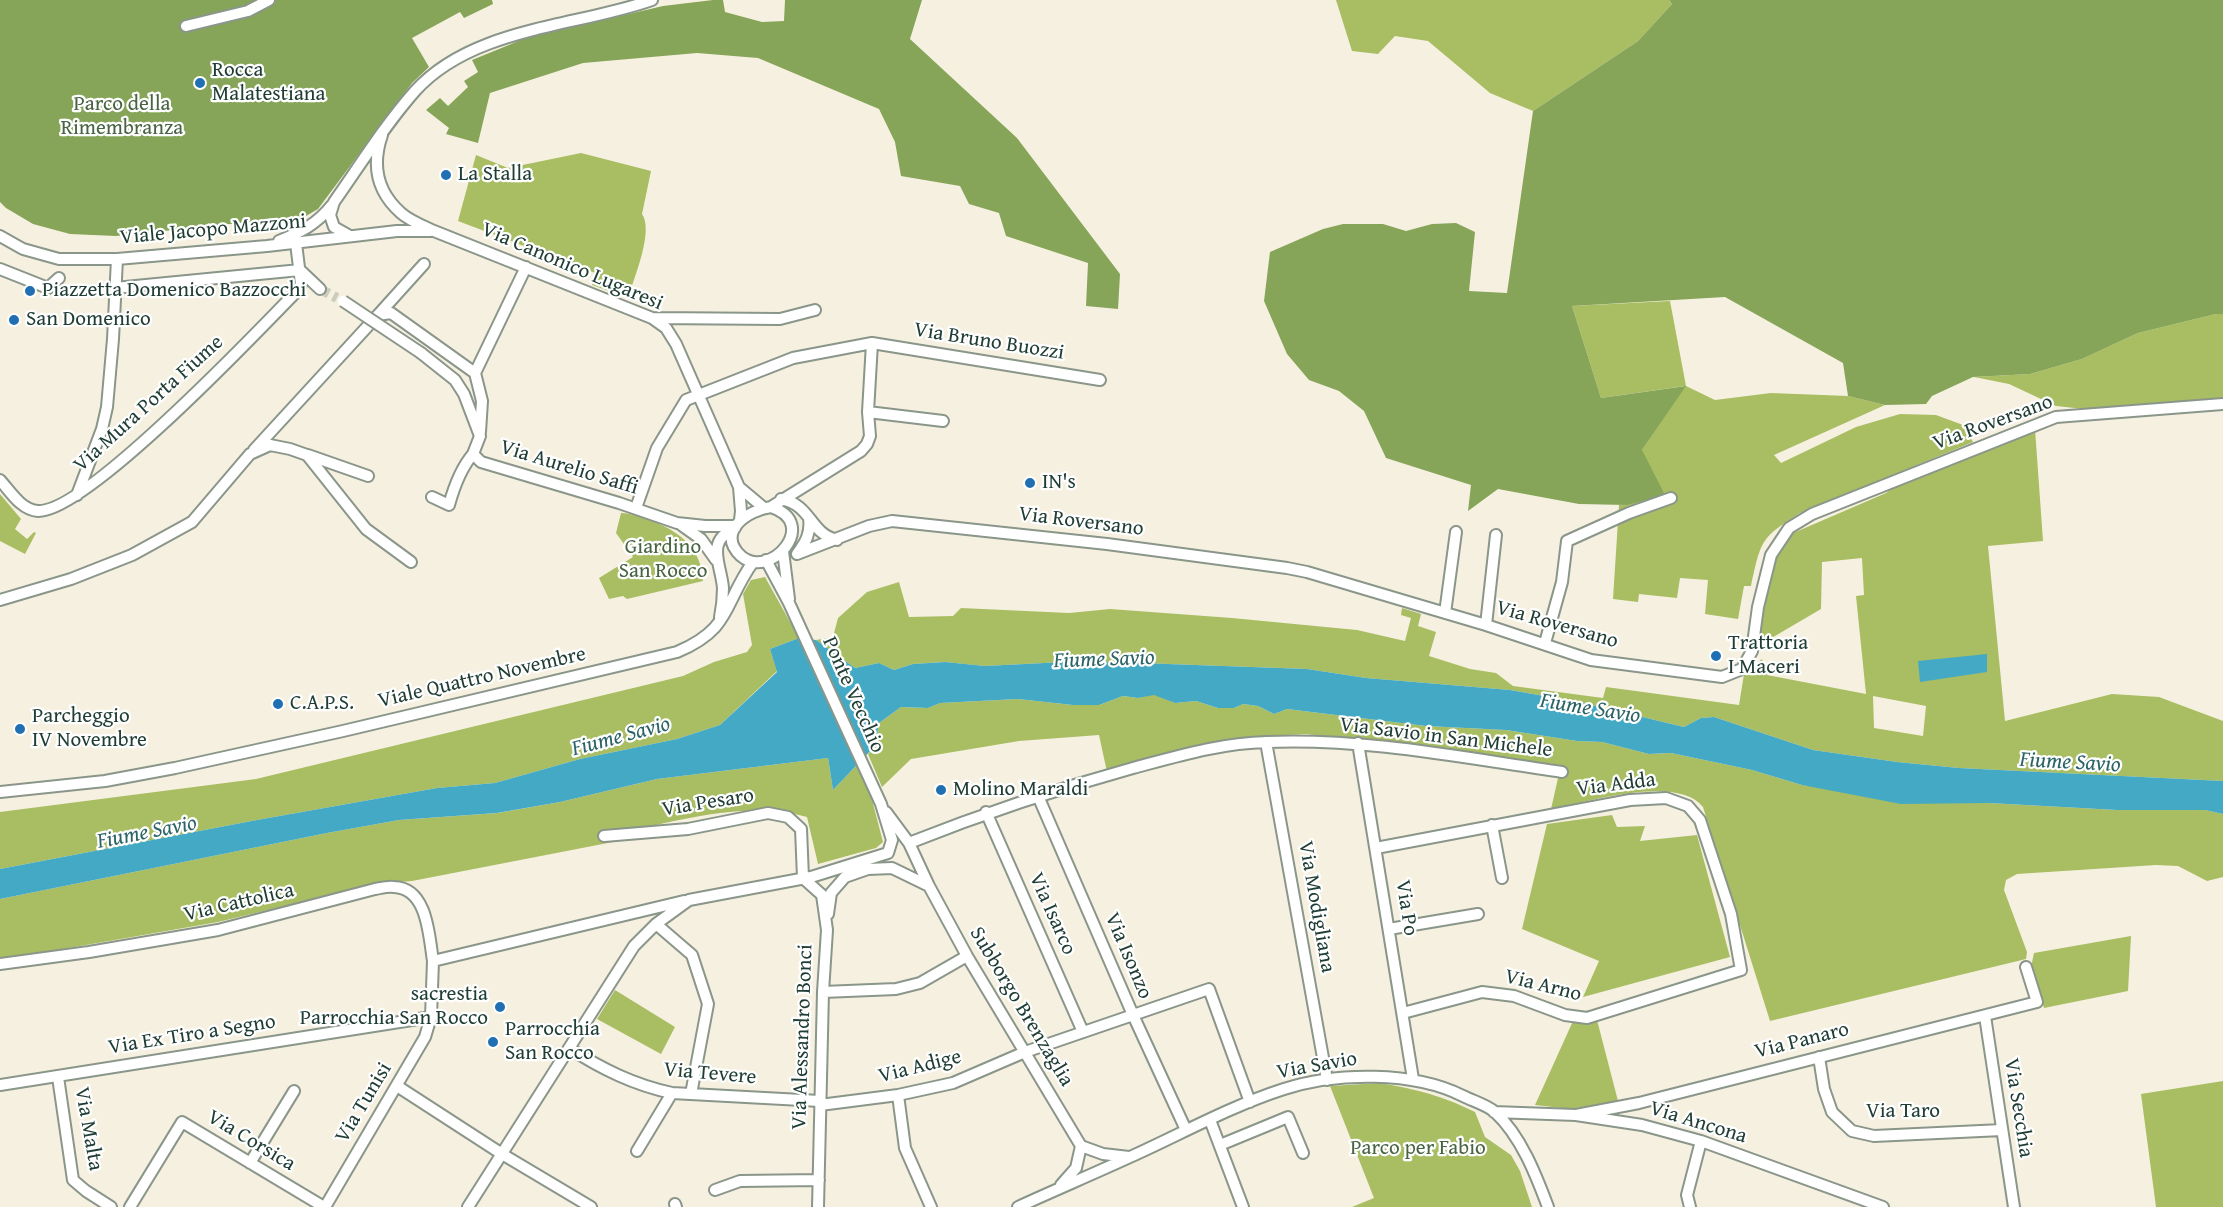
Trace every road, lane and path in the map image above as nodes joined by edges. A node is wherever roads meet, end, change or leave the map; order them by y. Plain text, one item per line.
1 (269, 0) edge
2 (652, 0) edge
3 (186, 26) dead end
4 (382, 135) junction
5 (334, 202) junction
6 (434, 231) junction
7 (0, 236) edge
8 (350, 236) junction
9 (296, 243) junction
10 (267, 246) junction
11 (117, 259) junction
12 (423, 264) dead end
13 (526, 267) junction
14 (0, 269) edge
15 (300, 270) junction
16 (59, 278) dead end
17 (115, 288) junction
18 (320, 289) tunnel mouth
19 (340, 300) tunnel mouth
20 (815, 310) dead end
21 (378, 315) junction
22 (652, 318) junction
23 (872, 343) junction
24 (475, 373) junction
25 (1101, 380) dead end
26 (699, 396) junction
27 (2223, 404) edge
28 (868, 412) junction
29 (943, 421) dead end
30 (480, 436) junction
31 (250, 454) junction
32 (307, 454) junction
33 (473, 454) junction
34 (368, 476) dead end
35 (0, 480) edge
36 (739, 487) junction
37 (77, 495) junction
38 (432, 497) dead end
39 (1671, 498) dead end
40 (781, 499) junction
41 (768, 507) junction
42 (636, 508) junction
43 (809, 518) junction
44 (677, 523) junction
45 (737, 525) junction
46 (1456, 532) dead end
47 (1497, 535) dead end
48 (837, 540) junction
49 (785, 549) junction
50 (797, 554) junction
51 (716, 560) junction
52 (766, 560) junction
53 (411, 562) dead end
54 (753, 562) junction
55 (721, 574) junction
56 (744, 574) junction
57 (0, 600) edge
58 (789, 603) junction
59 (1446, 614) junction
60 (1485, 625) junction
61 (718, 626) junction
62 (1545, 643) junction
63 (1266, 742) junction
64 (1358, 743) junction
65 (1562, 772) dead end
66 (0, 792) edge
67 (1038, 796) junction
68 (880, 804) junction
69 (986, 812) junction
70 (1492, 825) junction
71 (604, 836) dead end
72 (909, 843) junction
73 (1376, 848) junction
74 (840, 868) junction
75 (803, 878) junction
76 (1502, 878) dead end
77 (929, 886) junction
78 (822, 895) junction
79 (689, 900) junction
80 (1478, 914) dead end
81 (656, 924) junction
82 (1389, 929) junction
83 (827, 930) junction
84 (967, 956) junction
85 (433, 961) junction
86 (0, 964) edge
87 (2026, 967) dead end
88 (1741, 970) joint
89 (823, 992) junction
90 (1403, 1013) junction
91 (1133, 1015) junction
92 (1985, 1016) junction
93 (431, 1017) junction
94 (1083, 1032) junction
95 (569, 1048) junction
96 (1025, 1052) junction
97 (1819, 1057) junction
98 (58, 1077) junction
99 (1413, 1079) junction
100 (1327, 1080) junction
101 (0, 1085) edge
102 (397, 1086) junction
103 (294, 1091) dead end
104 (672, 1093) junction
105 (691, 1095) junction
106 (898, 1095) junction
107 (1250, 1102) junction
108 (820, 1103) junction
109 (1494, 1112) junction
110 (1576, 1115) junction
111 (1210, 1120) junction
112 (1186, 1130) junction
113 (2002, 1130) junction
114 (1701, 1141) junction
115 (1220, 1145) junction
116 (1081, 1146) junction
117 (637, 1151) dead end
118 (1303, 1153) dead end
119 (502, 1154) junction
120 (1131, 1157) junction
121 (250, 1163) junction
122 (819, 1180) junction
123 (1059, 1188) junction
124 (715, 1190) dead end
125 (111, 1207) edge
126 (130, 1207) edge
127 (324, 1207) edge
128 (468, 1207) edge
129 (591, 1207) edge
130 (818, 1207) edge
131 (931, 1207) edge
132 (1018, 1207) edge
133 (1243, 1207) edge
134 (1548, 1207) edge
135 (1690, 1207) edge
136 (1883, 1207) edge
137 (2014, 1207) edge

1 - 3 street
2 - 4 street
4 - 5 street
4 - 6 street
5 - 8 street
5 - 10 street
6 - 8 street, Viale Jacopo Mazzoni
6 - 13 street, Via Canonico Lugaresi
7 - 11 street, Viale Jacopo Mazzoni
8 - 9 street, Viale Jacopo Mazzoni
9 - 10 street, Viale Jacopo Mazzoni
9 - 15 street
10 - 11 street, Viale Jacopo Mazzoni
11 - 17 street
12 - 21 street
13 - 22 street, Via Canonico Lugaresi
13 - 24 street
14 - 16 street
15 - 17 street
15 - 18 street
15 - 37 street, Via Mura Porta Fiume
17 - 37 street
19 - 30 street, Via Aurelio Saffi, bridge
20 - 22 street
21 - 24 street
21 - 31 street
22 - 26 street, Via Canonico Lugaresi
23 - 25 street, Via Bruno Buozzi
23 - 26 street, Via Bruno Buozzi
23 - 28 street
24 - 30 street
26 - 36 street, Via Canonico Lugaresi
26 - 42 street, Via Bruno Buozzi
27 - 62 street, Via Roversano
28 - 29 street
28 - 40 street
30 - 33 street, Via Aurelio Saffi
31 - 32 street
31 - 57 street
32 - 34 street
32 - 53 street
33 - 38 street
33 - 42 street, Via Aurelio Saffi
35 - 37 street, Via Mura Porta Fiume
36 - 41 street
36 - 45 street
39 - 62 street
40 - 41 street
40 - 43 street
41 - 45 street
41 - 49 street
42 - 44 street, Via Aurelio Saffi
43 - 48 street
43 - 50 street
44 - 45 street, Via Aurelio Saffi
44 - 51 street
45 - 51 street
45 - 54 street
46 - 59 street
47 - 60 street
48 - 50 street, Via Roversano
48 - 59 street, Via Roversano
49 - 50 street
49 - 52 street
49 - 58 street, Ponte Vecchio
51 - 55 street
52 - 54 street
52 - 58 street, Ponte Vecchio
54 - 56 street, Viale Quattro Novembre
55 - 56 street
55 - 61 street
56 - 61 street, Viale Quattro Novembre
58 - 68 street, Ponte Vecchio
59 - 60 street, Via Roversano
60 - 62 street, Via Roversano
61 - 66 street, Viale Quattro Novembre
63 - 64 street, Via Savio in San Michele
63 - 67 street, Via Savio in San Michele
63 - 100 street, Via Modigliana
64 - 65 street, Via Savio in San Michele
64 - 73 street, Via Po
67 - 69 street, Via Savio in San Michele
67 - 91 street, Via Isonzo
68 - 72 street
68 - 74 street
69 - 72 street, Via Savio in San Michele
69 - 94 street, Via Isarco
70 - 73 street, Via Adda
70 - 76 street
70 - 88 street, Via Adda
71 - 75 street, Via Pesaro
72 - 77 street
73 - 82 street, Via Po
74 - 75 street
74 - 78 street
75 - 78 street
75 - 79 street
77 - 83 street
77 - 84 street, Subborgo Brenzaglia
78 - 83 street, Via Alessandro Bonci
79 - 81 street
79 - 85 street
80 - 82 street
81 - 95 street
81 - 105 street
82 - 90 street, Via Po
83 - 89 street, Via Alessandro Bonci
84 - 89 street
84 - 96 street, Subborgo Brenzaglia
85 - 86 street, Via Cattolica
85 - 93 street
87 - 92 street, Via Panaro
88 - 90 street, Via Arno
89 - 108 street, Via Alessandro Bonci
90 - 99 street, Via Po
91 - 94 street, Via Adige
91 - 107 street, Via Adige
91 - 112 street, Via Isonzo
92 - 97 street, Via Panaro
92 - 113 street, Via Secchia
93 - 98 street, Via Ex Tiro a Segno
93 - 102 street, Via Tunisi
94 - 96 street, Via Adige
95 - 104 street, Via Tevere
95 - 119 street
96 - 106 street, Via Adige
96 - 116 street, Subborgo Brenzaglia
97 - 110 street, Via Panaro
97 - 113 street, Via Taro
98 - 101 street, Via Ex Tiro a Segno
98 - 125 street, Via Malta
99 - 100 street, Via Savio
99 - 109 street, Via Savio
100 - 107 street, Via Savio
102 - 119 street
102 - 127 street, Via Tunisi
103 - 121 street
104 - 105 street, Via Tevere
104 - 117 street
105 - 108 street, Via Tevere
106 - 108 street, Via Adige
106 - 131 street
107 - 111 street, Via Savio
108 - 122 street, Via Alessandro Bonci
109 - 110 street, Via Ancona
109 - 134 street, Via Savio
110 - 114 street, Via Ancona
111 - 112 street, Via Savio
111 - 115 street
112 - 120 street, Via Savio
113 - 137 street, Via Secchia
114 - 135 street
114 - 136 street, Via Ancona
115 - 118 street
115 - 133 street
116 - 120 street
116 - 123 street
119 - 128 street
119 - 129 street
120 - 123 street, Via Savio
121 - 126 street, Via Corsica
121 - 127 street, Via Corsica
122 - 124 street
122 - 130 street, Via Alessandro Bonci
123 - 132 street, Via Savio

